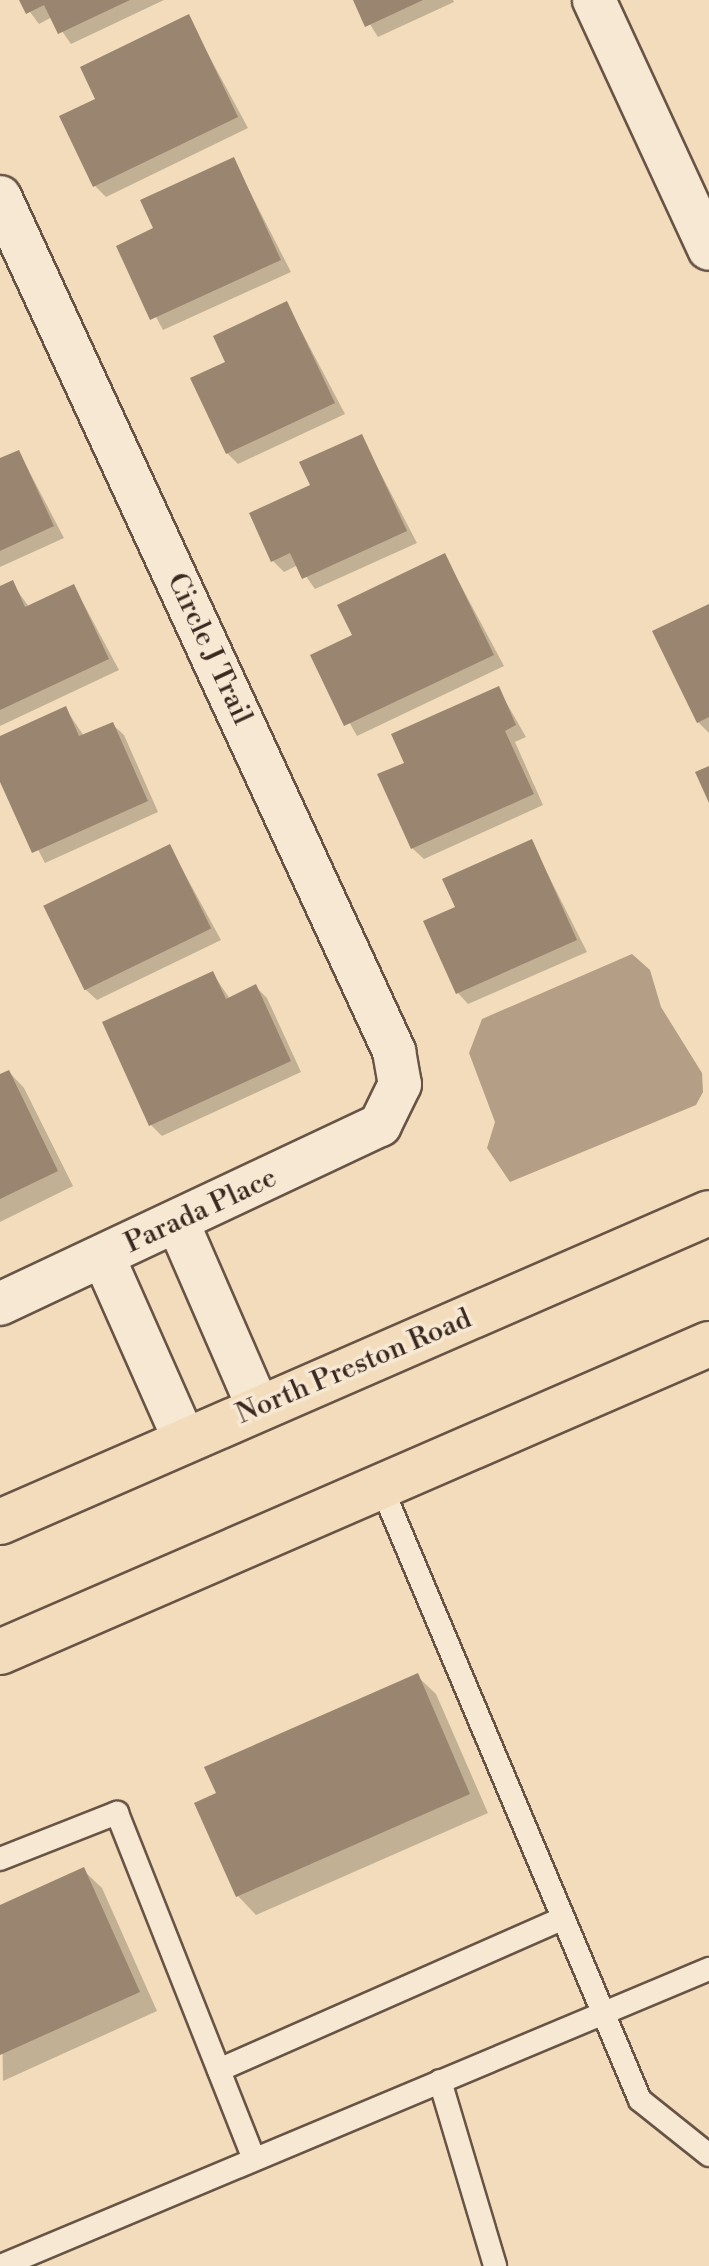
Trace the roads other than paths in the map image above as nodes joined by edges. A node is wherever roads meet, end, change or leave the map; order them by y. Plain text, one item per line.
1 (594, 0) edge
2 (0, 197) edge
3 (709, 249) edge
4 (394, 1105) joint
5 (709, 1213) edge
6 (178, 1223) junction
7 (103, 1256) junction
8 (0, 1304) edge
9 (709, 1344) edge
10 (259, 1409) junction
11 (185, 1441) junction
12 (381, 1486) junction
13 (0, 1522) edge
14 (0, 1652) edge
15 (0, 1859) edge
16 (563, 1918) junction
17 (709, 1969) edge
18 (602, 2012) junction
19 (219, 2070) junction
20 (440, 2081) junction
21 (709, 2155) edge
22 (254, 2159) junction
23 (1, 2266) edge
24 (495, 2266) edge

1 - 3 street
2 - 4 street, Circle J Trail
4 - 6 street, Parada Place
5 - 10 main road, North Preston Road
6 - 7 street, Parada Place
6 - 10 street
7 - 8 street, Parada Place
7 - 11 street
9 - 12 main road
10 - 11 main road, North Preston Road
11 - 13 main road, North Preston Road
12 - 14 main road
12 - 16 lane
15 - 19 lane
16 - 18 lane
16 - 19 lane
17 - 18 lane
18 - 20 lane
18 - 21 lane
19 - 22 lane
20 - 22 lane
20 - 24 lane
22 - 23 lane

